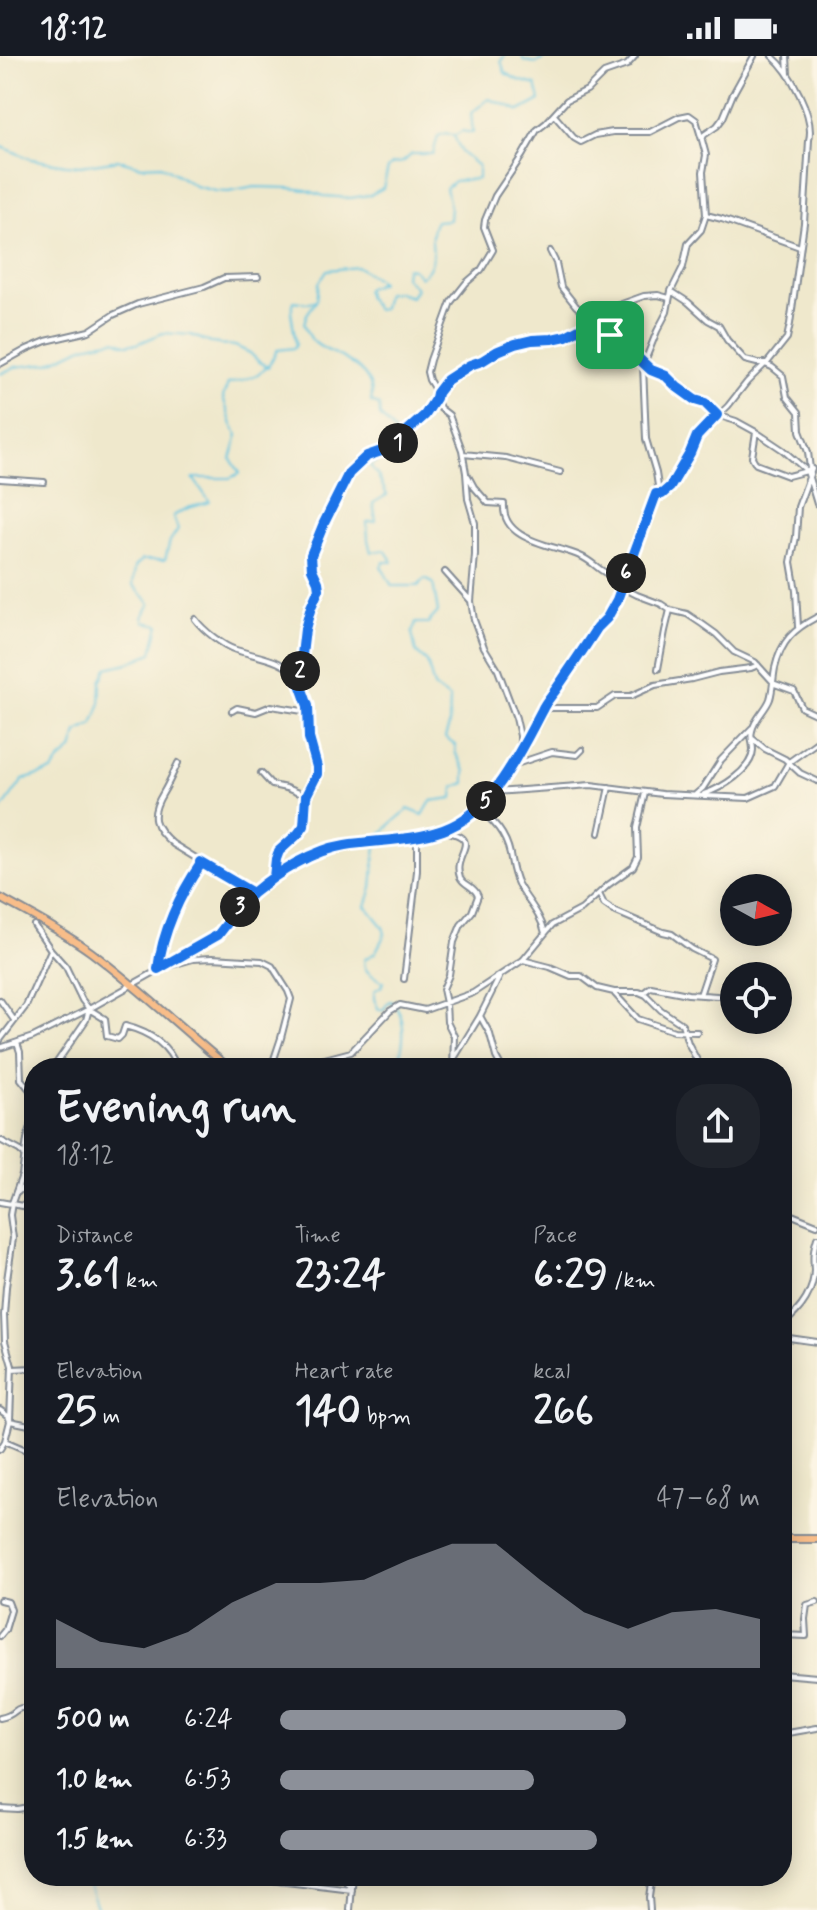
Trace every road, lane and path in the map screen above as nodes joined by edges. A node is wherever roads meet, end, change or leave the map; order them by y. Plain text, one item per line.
1 (635, 56) edge
2 (754, 56) edge
3 (772, 56) edge
4 (787, 56) edge
5 (788, 74) junction
6 (554, 115) junction
7 (702, 140) junction
8 (706, 215) junction
9 (800, 247) junction
10 (550, 251) dead end
11 (258, 277) dead end
12 (671, 291) junction
13 (670, 298) junction
14 (591, 318) junction
15 (645, 363) junction
16 (0, 364) edge
17 (765, 364) junction
18 (436, 396) junction
19 (717, 415) junction
20 (756, 432) junction
21 (463, 454) junction
22 (811, 470) edge
23 (560, 472) dead end
24 (466, 473) junction
25 (0, 479) edge
26 (44, 482) dead end
27 (474, 487) junction
28 (467, 491) junction
29 (656, 494) junction
30 (817, 504) edge
31 (445, 572) dead end
32 (622, 584) junction
33 (471, 601) junction
34 (670, 610) junction
35 (817, 617) edge
36 (195, 619) dead end
37 (798, 627) junction
38 (758, 665) junction
39 (658, 669) dead end
40 (299, 681) junction
41 (773, 682) junction
42 (542, 708) junction
43 (232, 711) dead end
44 (309, 712) junction
45 (817, 715) edge
46 (752, 728) junction
47 (751, 737) junction
48 (817, 742) edge
49 (519, 749) junction
50 (582, 750) dead end
51 (789, 762) junction
52 (178, 763) dead end
53 (511, 766) junction
54 (261, 773) dead end
55 (817, 781) edge
56 (609, 787) junction
57 (494, 792) junction
58 (645, 793) junction
59 (695, 795) junction
60 (702, 795) junction
61 (306, 796) junction
62 (477, 810) junction
63 (442, 830) junction
64 (599, 833) dead end
65 (417, 836) junction
66 (200, 862) junction
67 (274, 877) junction
68 (253, 893) junction
69 (599, 894) junction
70 (0, 898) edge
71 (34, 925) dead end
72 (545, 933) junction
73 (51, 950) junction
74 (523, 960) junction
75 (158, 969) junction
76 (501, 976) junction
77 (404, 979) dead end
78 (131, 984) junction
79 (614, 992) junction
80 (643, 993) junction
81 (700, 995) junction
82 (717, 996) dead end
83 (0, 1000) edge
84 (446, 1003) junction
85 (89, 1009) junction
86 (480, 1016) junction
87 (14, 1020) junction
88 (685, 1032) junction
89 (697, 1032) dead end
90 (0, 1040) edge
91 (17, 1043) junction
92 (0, 1048) edge
93 (60, 1058) edge
94 (172, 1058) edge
95 (217, 1058) edge
96 (274, 1058) edge
97 (328, 1058) edge
98 (454, 1058) joint
99 (497, 1058) edge
100 (696, 1058) edge
101 (24, 1083) edge
102 (0, 1140) edge
103 (24, 1155) joint
104 (24, 1186) edge
105 (16, 1194) junction
106 (0, 1202) edge
107 (12, 1203) junction
108 (24, 1206) edge
109 (792, 1215) edge
110 (816, 1226) edge
111 (817, 1238) edge
112 (792, 1315) edge
113 (2, 1325) edge
114 (792, 1338) edge
115 (817, 1342) edge
116 (24, 1368) edge
117 (12, 1369) junction
118 (0, 1410) edge
119 (10, 1421) junction
120 (24, 1424) edge
121 (5, 1441) junction
122 (0, 1449) edge
123 (24, 1449) edge
124 (792, 1539) edge
125 (817, 1539) edge
126 (0, 1600) edge
127 (817, 1602) edge
128 (792, 1635) edge
129 (0, 1636) edge
130 (792, 1675) edge
131 (817, 1677) edge
132 (24, 1706) edge
133 (0, 1718) edge
134 (817, 1728) edge
135 (792, 1732) edge
136 (0, 1808) edge
137 (24, 1808) edge
138 (317, 1886) edge
139 (349, 1886) edge
140 (352, 1886) edge
141 (650, 1886) edge
142 (352, 1890) junction
143 (350, 1910) edge
144 (650, 1910) edge

1 - 6 street
2 - 7 street
3 - 5 street
4 - 5 street
5 - 9 street
6 - 7 street
6 - 18 street
7 - 8 street
8 - 9 street
8 - 12 street
9 - 17 street
10 - 14 street
11 - 16 street
12 - 13 street
12 - 17 street
13 - 14 street
13 - 15 street
14 - 15 street
14 - 18 street
15 - 19 street
15 - 29 street
17 - 19 street
17 - 22 street
18 - 21 street
18 - 40 street
19 - 20 street
19 - 29 street
20 - 22 street
20 - 22 street
21 - 23 street
21 - 24 street
22 - 30 street
22 - 37 street
24 - 27 street
24 - 28 street
25 - 26 street
27 - 28 street
27 - 32 street
28 - 33 street
29 - 32 street
31 - 33 street
32 - 34 street
32 - 42 street
33 - 49 street
34 - 38 street
34 - 39 street
35 - 37 street
36 - 40 street
37 - 41 street
38 - 41 street
38 - 42 street
40 - 44 street
41 - 45 street
41 - 46 street
42 - 49 street
43 - 44 street
44 - 61 street
46 - 47 street
46 - 59 street
47 - 51 street
47 - 60 street
48 - 51 street
49 - 53 street
50 - 53 street
51 - 55 street
51 - 60 street
52 - 66 street
53 - 57 street
54 - 61 street
56 - 57 street
56 - 58 street
56 - 64 street
57 - 62 street
58 - 59 street
58 - 69 street
59 - 60 street
61 - 67 street
62 - 63 street
62 - 72 street
63 - 65 street
63 - 84 street
65 - 67 street
65 - 77 street
66 - 68 street
66 - 75 street
67 - 68 street
68 - 75 street
69 - 72 street
69 - 81 street
70 - 78 main road
71 - 73 street
72 - 74 street
73 - 85 street
73 - 87 street
74 - 76 street
74 - 79 street
75 - 78 street
75 - 96 street
76 - 84 street
76 - 86 street
78 - 85 street
78 - 95 main road
79 - 80 street
79 - 88 street
80 - 81 street
80 - 88 street
81 - 82 street
83 - 87 street
84 - 97 street
84 - 98 street
85 - 91 street
85 - 93 street
85 - 94 street
86 - 98 street
86 - 99 street
87 - 90 street
88 - 89 street
88 - 100 street
91 - 92 street
91 - 101 street
102 - 103 street
103 - 105 street
104 - 105 street
105 - 107 street
106 - 107 street
107 - 108 street
107 - 113 street
109 - 110 street
111 - 112 street
113 - 117 street
114 - 115 street
116 - 117 street
117 - 119 street
118 - 119 street
119 - 120 street
119 - 121 street
121 - 122 street
121 - 123 street
124 - 125 main road
126 - 129 street
127 - 128 street
130 - 131 street
132 - 133 street
134 - 135 street
136 - 137 street
138 - 142 street
139 - 142 street
140 - 142 street
141 - 144 street
142 - 143 street

